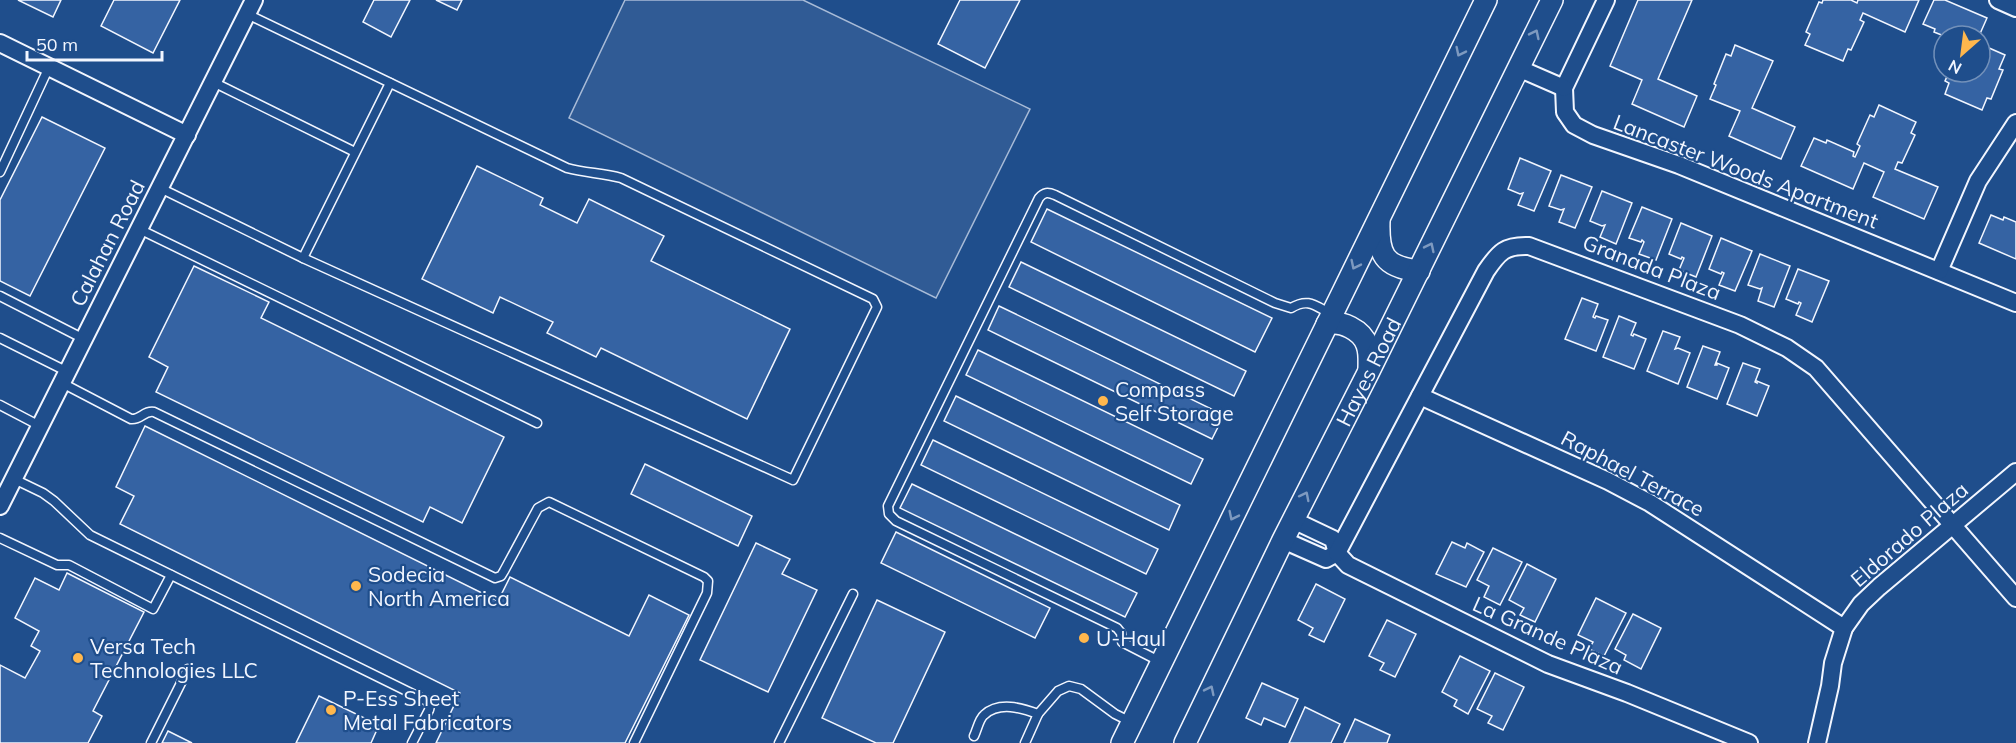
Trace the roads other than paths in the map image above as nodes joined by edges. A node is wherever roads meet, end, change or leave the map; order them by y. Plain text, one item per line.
1 (1486, 0) edge
2 (1552, 0) edge
3 (1606, 0) edge
4 (1998, 0) edge
5 (251, 7) edge
6 (2016, 8) edge
7 (0, 43) edge
8 (49, 67) junction
9 (1518, 68) junction
10 (213, 82) junction
11 (390, 83) junction
12 (1564, 88) junction
13 (2016, 123) edge
14 (187, 135) junction
15 (355, 152) junction
16 (0, 172) edge
17 (160, 188) junction
18 (1379, 217) junction
19 (139, 229) junction
20 (303, 258) junction
21 (1419, 271) junction
22 (1939, 271) junction
23 (0, 296) edge
24 (2016, 303) edge
25 (1329, 319) junction
26 (0, 338) edge
27 (84, 339) junction
28 (1368, 373) junction
29 (65, 377) junction
30 (1420, 396) junction
31 (0, 405) edge
32 (537, 423) dead end
33 (40, 426) junction
34 (2016, 472) edge
35 (14, 479) junction
36 (0, 506) edge
37 (1293, 520) junction
38 (1953, 525) junction
39 (0, 538) edge
40 (1283, 540) junction
41 (1337, 553) junction
42 (171, 575) junction
43 (853, 594) dead end
44 (2016, 598) edge
45 (1844, 628) junction
46 (1161, 662) junction
47 (188, 669) dead end
48 (1038, 714) junction
49 (1132, 722) junction
50 (974, 736) dead end
51 (151, 743) edge
52 (412, 743) edge
53 (634, 743) edge
54 (779, 743) edge
55 (1025, 743) edge
56 (1122, 743) edge
57 (1185, 743) edge
58 (1749, 743) edge
59 (1817, 743) edge

1 -> 18 street
9 -> 2 street, Hayes Road
3 - 12 street
4 - 6 street
5 - 10 street, Calahan Road
5 - 11 lane
7 - 8 street
8 - 14 street
8 - 16 lane
9 - 12 street
21 -> 9 street, Hayes Road
10 - 14 street, Calahan Road
10 - 15 lane
11 - 15 lane
11 - 20 lane
12 - 22 street, Lancaster Woods Apartment
13 - 22 street
14 - 17 street, Calahan Road
15 - 20 lane
17 - 19 street, Calahan Road
17 - 20 lane
18 - 21 street
18 -> 25 street
19 - 27 street, Calahan Road
19 - 32 lane
21 - 28 street, Hayes Road
22 - 24 street, Lancaster Woods Apartment
23 - 27 lane
25 - 28 street
25 -> 46 street
25 - 46 lane
26 - 29 lane
27 - 29 street, Calahan Road
37 -> 28 street, Hayes Road
29 - 33 street, Calahan Road
29 - 53 lane
30 - 38 street, Granada Plaza
30 - 41 street, Granada Plaza
30 - 45 street, Raphael Terrace
31 - 33 lane
33 - 35 street, Calahan Road
34 - 38 street, Eldorado Plaza
35 - 36 street, Calahan Road
35 - 42 lane
37 - 40 street, Hayes Road
37 - 41 street, La Grande Plaza
38 - 44 street, Granada Plaza
38 - 45 street, Eldorado Plaza
39 - 42 lane
40 - 41 street
57 -> 40 street, Hayes Road
41 - 58 street, La Grande Plaza
42 - 52 lane
43 - 54 lane
45 - 59 street, Eldorado Plaza
46 - 49 street
47 - 51 lane
48 - 49 lane
48 - 50 lane
48 - 55 lane
49 - 56 street

